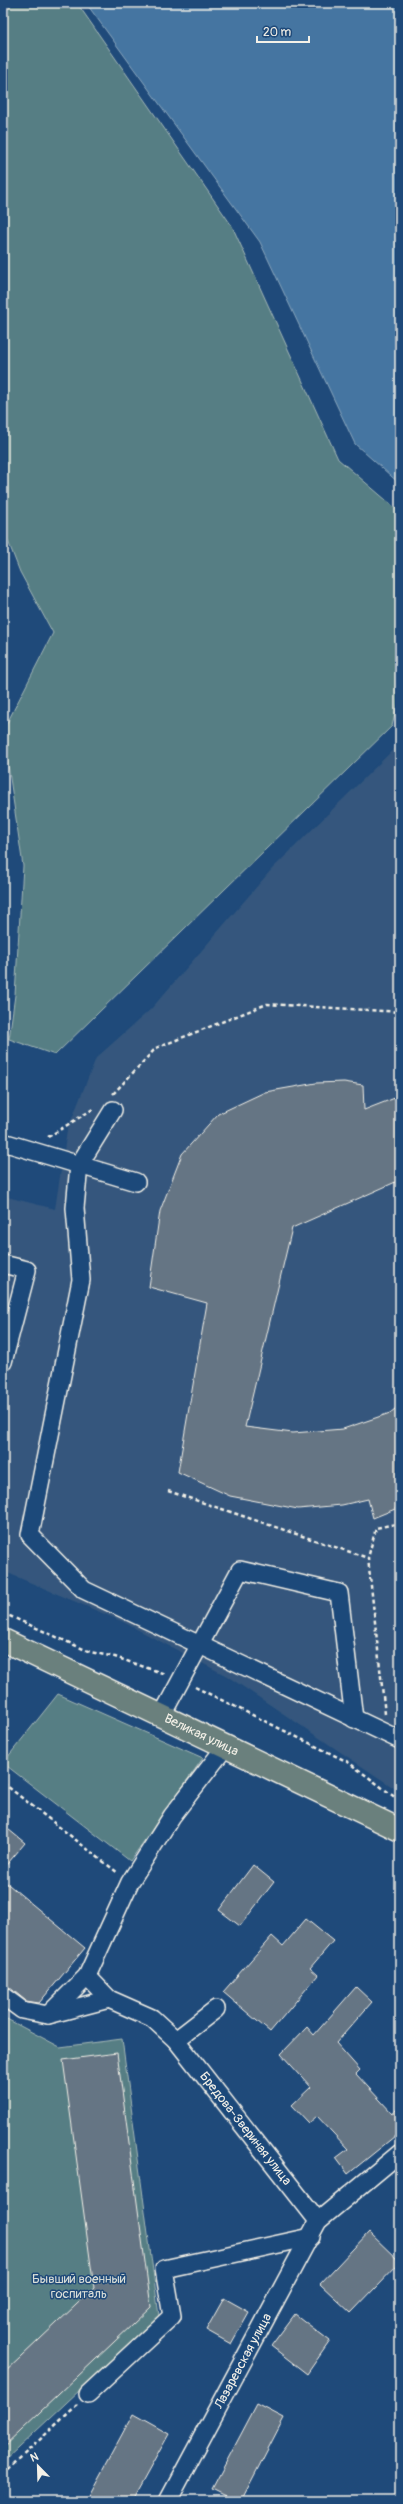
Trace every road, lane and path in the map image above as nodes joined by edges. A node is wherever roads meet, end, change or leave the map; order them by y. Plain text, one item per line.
1 (400, 1012) edge
2 (111, 1104) joint
3 (96, 1107) dead end
4 (47, 1138) dead end
5 (3, 1142) edge
6 (80, 1165) junction
7 (136, 1182) dead end
8 (3, 1264) edge
9 (3, 1362) edge
10 (168, 1491) dead end
11 (400, 1523) edge
12 (368, 1558) junction
13 (3, 1613) edge
14 (3, 1640) edge
15 (200, 1644) junction
16 (181, 1680) junction
17 (162, 1715) junction
18 (354, 1719) junction
19 (394, 1737) edge
20 (226, 1746) junction
21 (3, 1783) edge
22 (400, 1800) edge
23 (400, 1830) edge
24 (130, 1882) junction
25 (87, 1976) junction
26 (3, 1996) edge
27 (109, 1999) junction
28 (216, 2009) dead end
29 (48, 2015) junction
30 (176, 2040) junction
31 (400, 2153) edge
32 (318, 2221) junction
33 (311, 2237) junction
34 (88, 2394) joint
35 (3, 2474) edge
36 (168, 2501) edge

1 - 2 path
2 - 6 street
3 - 4 path
5 - 6 street
6 - 7 street
6 - 15 street
8 - 9 street
10 - 12 path
11 - 12 path
12 - 19 path
13 - 16 path
14 - 17 main road, Великая улица
15 - 16 street
15 - 18 street
15 - 18 street
16 - 17 street
16 - 22 path
17 - 20 main road, Великая улица
18 - 19 street
20 - 23 main road, Великая улица
20 - 24 street
21 - 24 path
24 - 25 street
25 - 27 street, Бредова-Звериная улица
25 - 29 street
26 - 29 street
27 - 29 street
27 - 30 street, Бредова-Звериная улица
28 - 30 street
30 - 32 street, Бредова-Звериная улица
31 - 32 street
32 - 33 street, Лазаревская улица
33 - 34 street
33 - 36 street, Лазаревская улица
34 - 35 path

